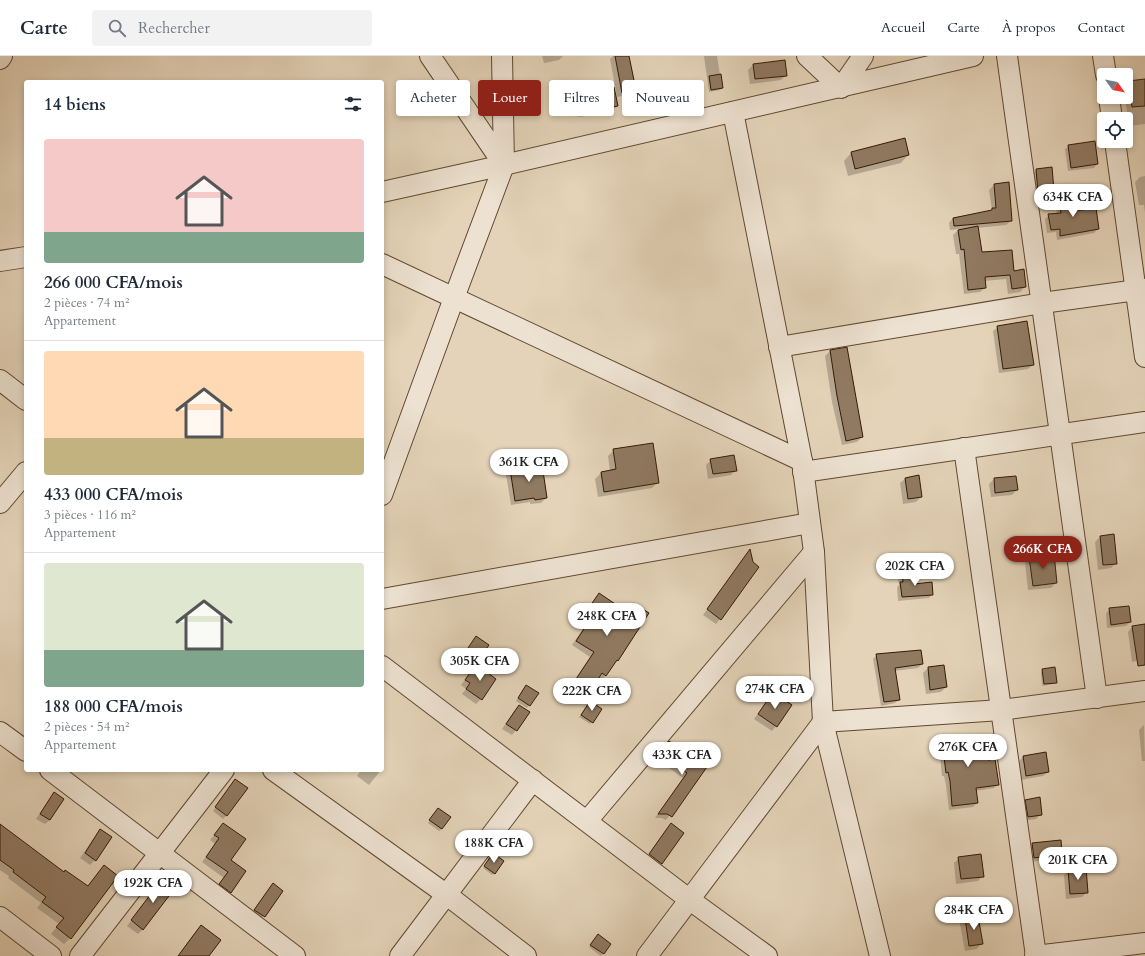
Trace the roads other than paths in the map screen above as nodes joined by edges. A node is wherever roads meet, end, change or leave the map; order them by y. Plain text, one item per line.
1 (2, 56) edge
2 (430, 56) edge
3 (502, 56) edge
4 (807, 56) edge
5 (863, 56) edge
6 (973, 56) edge
7 (1007, 56) edge
8 (1103, 56) edge
9 (0, 59) edge
10 (1105, 68) edge
11 (841, 88) junction
12 (733, 112) junction
13 (1116, 148) edge
14 (504, 165) junction
15 (384, 192) edge
16 (24, 257) edge
17 (0, 261) edge
18 (384, 265) edge
19 (1140, 290) edge
20 (454, 298) junction
21 (1042, 304) junction
22 (779, 347) junction
23 (1145, 357) edge
24 (0, 380) edge
25 (24, 398) edge
26 (1145, 422) edge
27 (1060, 434) junction
28 (964, 448) junction
29 (802, 466) junction
30 (24, 474) edge
31 (384, 490) edge
32 (0, 503) edge
33 (810, 523) junction
34 (814, 552) junction
35 (384, 599) edge
36 (384, 668) edge
37 (1145, 691) edge
38 (1097, 698) junction
39 (1001, 710) junction
40 (823, 722) junction
41 (0, 732) edge
42 (24, 750) edge
43 (53, 772) edge
44 (222, 772) edge
45 (277, 772) edge
46 (533, 780) junction
47 (587, 821) junction
48 (160, 853) junction
49 (447, 895) junction
50 (690, 900) junction
51 (0, 917) edge
52 (1136, 948) edge
53 (51, 956) edge
54 (80, 956) edge
55 (295, 956) edge
56 (400, 956) edge
57 (526, 956) edge
58 (647, 956) edge
59 (767, 956) edge
60 (880, 956) edge
61 (1036, 956) edge

1 - 9 street
2 - 14 street
3 - 14 street
4 - 11 street
5 - 11 street
6 - 11 street
7 - 21 street
8 - 10 street
11 - 12 street
12 - 14 street
12 - 22 street
13 - 19 street
14 - 15 street
14 - 20 street
16 - 17 street
18 - 20 street
19 - 21 street
19 - 23 street
20 - 29 street
20 - 31 street
21 - 22 street
21 - 27 street
22 - 29 street
24 - 25 street
26 - 27 street
27 - 28 street
27 - 38 street
28 - 29 street
28 - 39 street
29 - 33 street
30 - 32 street
33 - 34 street
33 - 35 street
34 - 40 street
34 - 47 street
36 - 46 street
37 - 38 street
38 - 39 street
39 - 40 street
39 - 61 street
40 - 50 street
40 - 60 street
41 - 42 street
43 - 48 street
44 - 48 street
45 - 49 street
46 - 47 street
46 - 49 street
47 - 50 street
48 - 54 street
48 - 55 street
49 - 56 street
49 - 57 street
50 - 58 street
50 - 59 street
51 - 53 street
52 - 61 street

